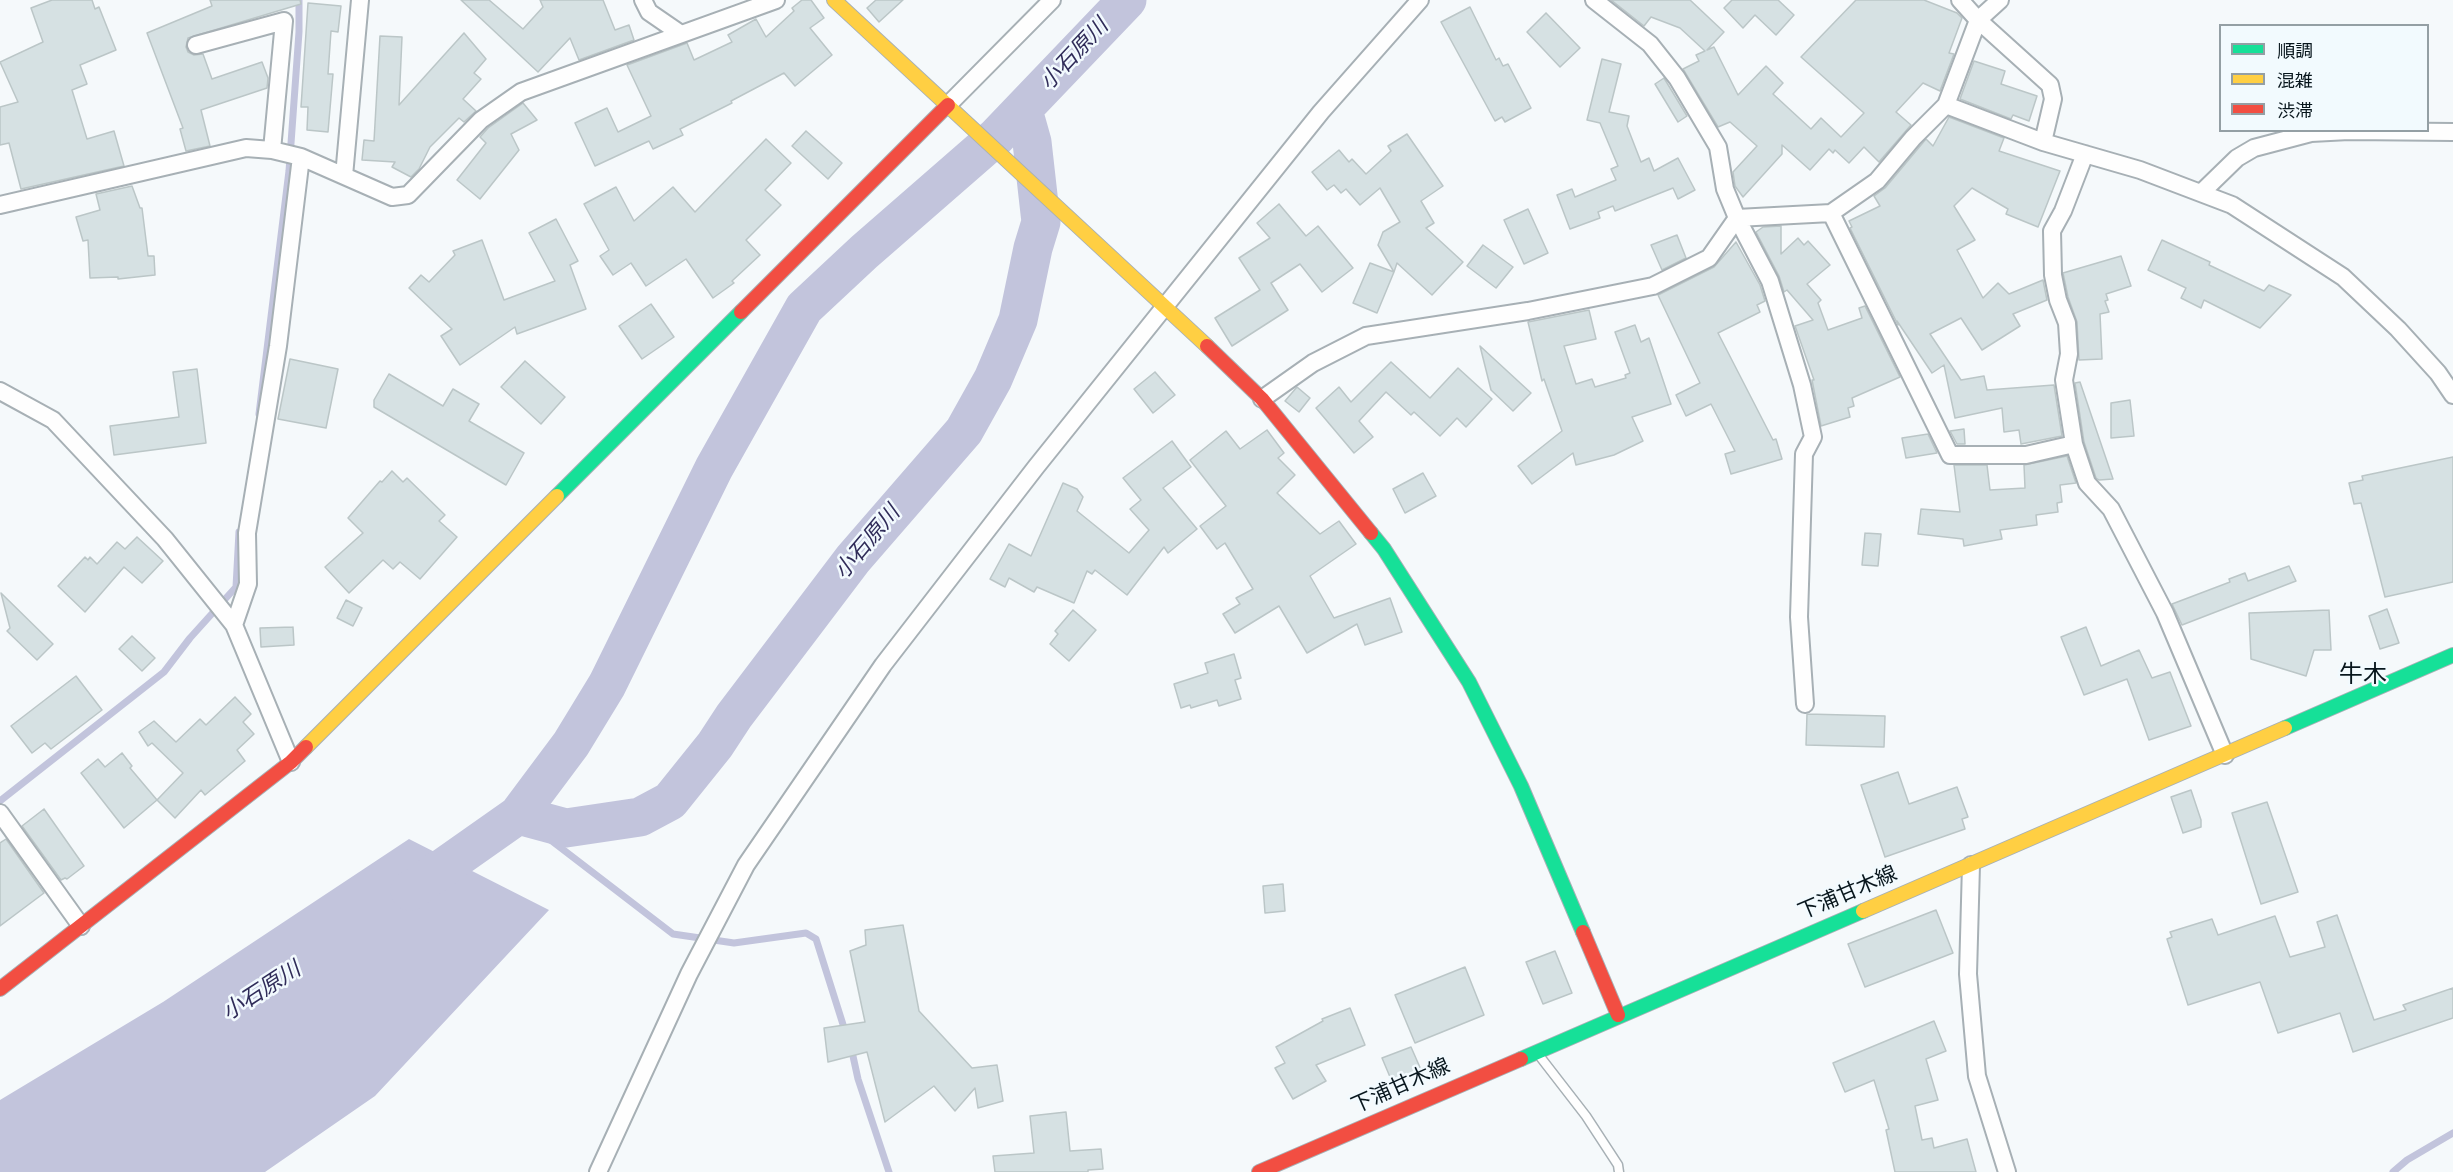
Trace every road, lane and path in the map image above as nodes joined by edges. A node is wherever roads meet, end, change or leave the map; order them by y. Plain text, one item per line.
1 (360, 0) edge
2 (643, 0) edge
3 (776, 0) edge
4 (834, 0) edge
5 (1052, 0) edge
6 (1420, 0) edge
7 (1594, 0) edge
8 (1960, 0) edge
9 (2000, 0) edge
10 (1978, 20) junction
11 (681, 34) junction
12 (196, 45) dead end
13 (948, 105) junction
14 (1946, 105) junction
15 (2324, 132) edge
16 (2429, 132) edge
17 (2453, 132) edge
18 (2043, 142) junction
19 (272, 150) junction
20 (2085, 154) junction
21 (301, 157) junction
22 (344, 176) junction
23 (2201, 193) junction
24 (0, 205) edge
25 (1831, 213) junction
26 (1737, 218) junction
27 (1162, 302) junction
28 (0, 391) edge
29 (2453, 395) edge
30 (1262, 399) junction
31 (2074, 444) junction
32 (234, 625) junction
33 (2453, 655) edge
34 (1805, 704) dead end
35 (2225, 755) junction
36 (291, 762) junction
37 (0, 813) edge
38 (1971, 865) junction
39 (81, 926) junction
40 (0, 988) edge
41 (1618, 1015) junction
42 (1536, 1051) junction
43 (598, 1172) edge
44 (1259, 1172) edge
45 (1619, 1172) edge
46 (2007, 1172) edge

1 - 22 street
2 - 11 street
3 - 11 street
4 - 13 street
5 - 13 street
6 - 27 street
7 - 26 street
8 - 10 street
9 - 10 street
10 - 14 street
10 - 18 street
11 - 22 street
12 - 19 street
13 - 27 street
13 - 36 street
14 - 18 street
14 - 25 street
15 - 23 street
16 - 17 street
18 - 20 street
19 - 21 street
19 - 24 street
20 - 23 street
20 - 31 street
21 - 22 street
21 - 32 street
23 - 29 street
25 - 26 street
25 - 31 street
26 - 30 street
26 - 34 street
27 - 30 street
27 - 43 street
28 - 32 street
30 - 41 street
31 - 35 street
32 - 36 street
33 - 35 street, 下浦甘木線
35 - 38 street, 下浦甘木線
36 - 39 street
37 - 39 street
38 - 41 street, 下浦甘木線
38 - 46 street
39 - 40 street
41 - 42 street, 下浦甘木線
42 - 44 street, 下浦甘木線
42 - 45 lane

